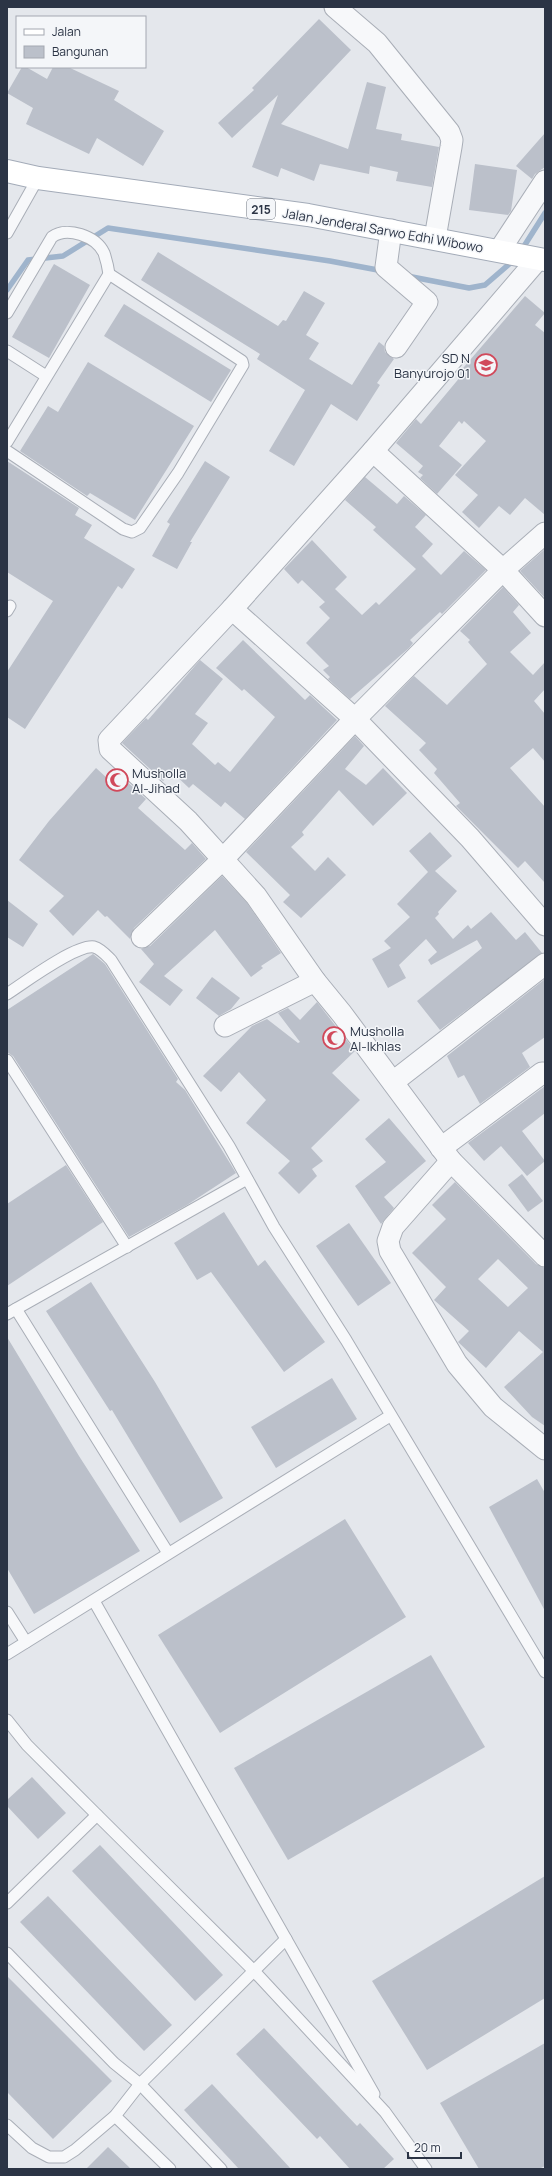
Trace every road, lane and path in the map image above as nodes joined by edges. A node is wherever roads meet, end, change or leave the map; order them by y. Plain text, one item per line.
1 (335, 7) edge
2 (7, 171) edge
3 (38, 178) junction
4 (545, 181) edge
5 (391, 230) junction
6 (7, 233) edge
7 (435, 238) junction
8 (525, 256) edge
9 (109, 274) junction
10 (7, 314) edge
11 (396, 347) dead end
12 (7, 351) edge
13 (46, 376) junction
14 (7, 442) edge
15 (7, 451) edge
16 (373, 451) junction
17 (545, 533) edge
18 (503, 570) junction
19 (232, 609) junction
20 (545, 616) edge
21 (355, 719) junction
22 (223, 859) junction
23 (545, 925) edge
24 (142, 937) dead end
25 (545, 964) edge
26 (315, 981) junction
27 (7, 994) edge
28 (225, 1026) dead end
29 (7, 1060) edge
30 (542, 1073) dead end
31 (393, 1082) junction
32 (446, 1154) junction
33 (248, 1179) junction
34 (127, 1247) junction
35 (545, 1256) edge
36 (12, 1311) edge
37 (390, 1416) junction
38 (545, 1449) edge
39 (168, 1553) junction
40 (94, 1601) junction
41 (7, 1612) edge
42 (26, 1642) junction
43 (7, 1654) edge
44 (545, 1672) edge
45 (7, 1720) edge
46 (97, 1815) junction
47 (7, 1903) edge
48 (286, 1939) junction
49 (7, 1953) edge
50 (254, 1971) junction
51 (140, 2084) junction
52 (385, 2112) junction
53 (115, 2116) junction
54 (7, 2125) edge
55 (170, 2169) edge
56 (221, 2169) edge
57 (426, 2169) edge

1 - 7 street
2 - 3 main road, Jalan Jenderal Sarwo Edhi Wibowo / 215
3 - 5 main road, Jalan Jenderal Sarwo Edhi Wibowo / 215
3 - 6 lane
4 - 8 street
5 - 7 main road, Jalan Jenderal Sarwo Edhi Wibowo / 215
5 - 11 street
7 - 8 main road, Jalan Jenderal Sarwo Edhi Wibowo / 215
8 - 16 street
9 - 10 lane
9 - 13 lane
9 - 15 lane
12 - 13 lane
13 - 14 lane
16 - 18 street
16 - 19 street
17 - 18 street
18 - 20 street
18 - 21 street
19 - 21 street
19 - 22 street
21 - 22 street
21 - 23 street
22 - 24 street
22 - 26 street
25 - 31 street
26 - 28 street
26 - 31 street
27 - 33 lane
29 - 34 lane
30 - 32 street
31 - 32 street
32 - 35 street
32 - 38 street
33 - 34 lane
33 - 37 lane
34 - 36 lane
36 - 39 lane
37 - 39 lane
37 - 44 lane
39 - 40 lane
40 - 42 lane
40 - 48 lane
41 - 42 lane
42 - 43 lane
45 - 46 lane
46 - 47 lane
46 - 50 lane
48 - 50 lane
48 - 52 lane
49 - 51 lane
50 - 51 lane
50 - 52 lane
51 - 53 lane
51 - 56 lane
52 - 57 lane
53 - 54 lane
53 - 55 lane

